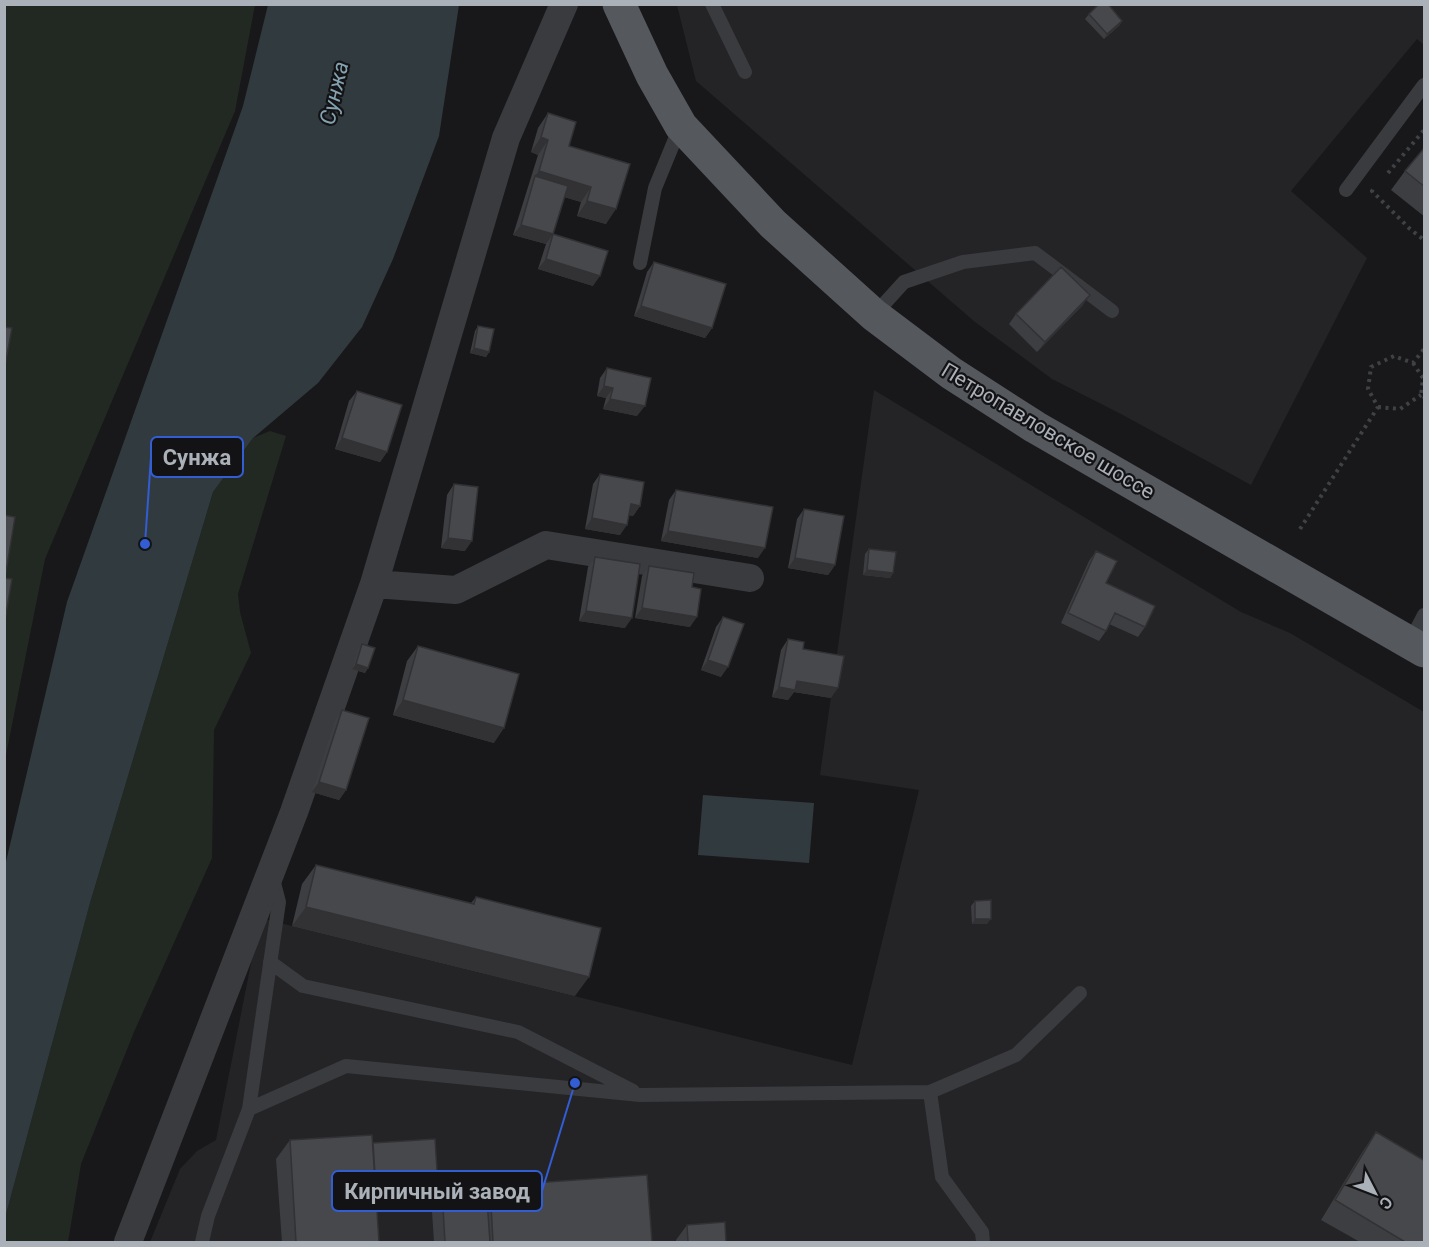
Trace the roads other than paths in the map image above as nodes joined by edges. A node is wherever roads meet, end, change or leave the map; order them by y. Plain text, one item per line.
1 (564, 4) edge
2 (712, 4) edge
3 (626, 10) edge
4 (745, 72) dead end
5 (1425, 85) edge
6 (681, 126) junction
7 (1346, 190) dead end
8 (640, 263) dead end
9 (1112, 311) dead end
10 (874, 315) junction
11 (750, 578) dead end
12 (374, 584) junction
13 (1420, 636) edge
14 (271, 871) junction
15 (270, 962) junction
16 (1080, 993) dead end
17 (930, 1092) junction
18 (640, 1095) junction
19 (249, 1109) junction
20 (128, 1242) edge
21 (202, 1242) edge
22 (982, 1242) edge

1 - 12 street
2 - 4 lane
3 - 6 main road, Петропавловское шоссе
5 - 7 lane
6 - 8 lane
6 - 10 main road, Петропавловское шоссе
9 - 10 lane
10 - 13 main road, Петропавловское шоссе
11 - 12 street
12 - 14 street
14 - 15 lane
14 - 20 street
15 - 18 lane
15 - 19 lane
16 - 17 lane
17 - 18 lane
17 - 22 lane
18 - 19 lane
19 - 21 lane

